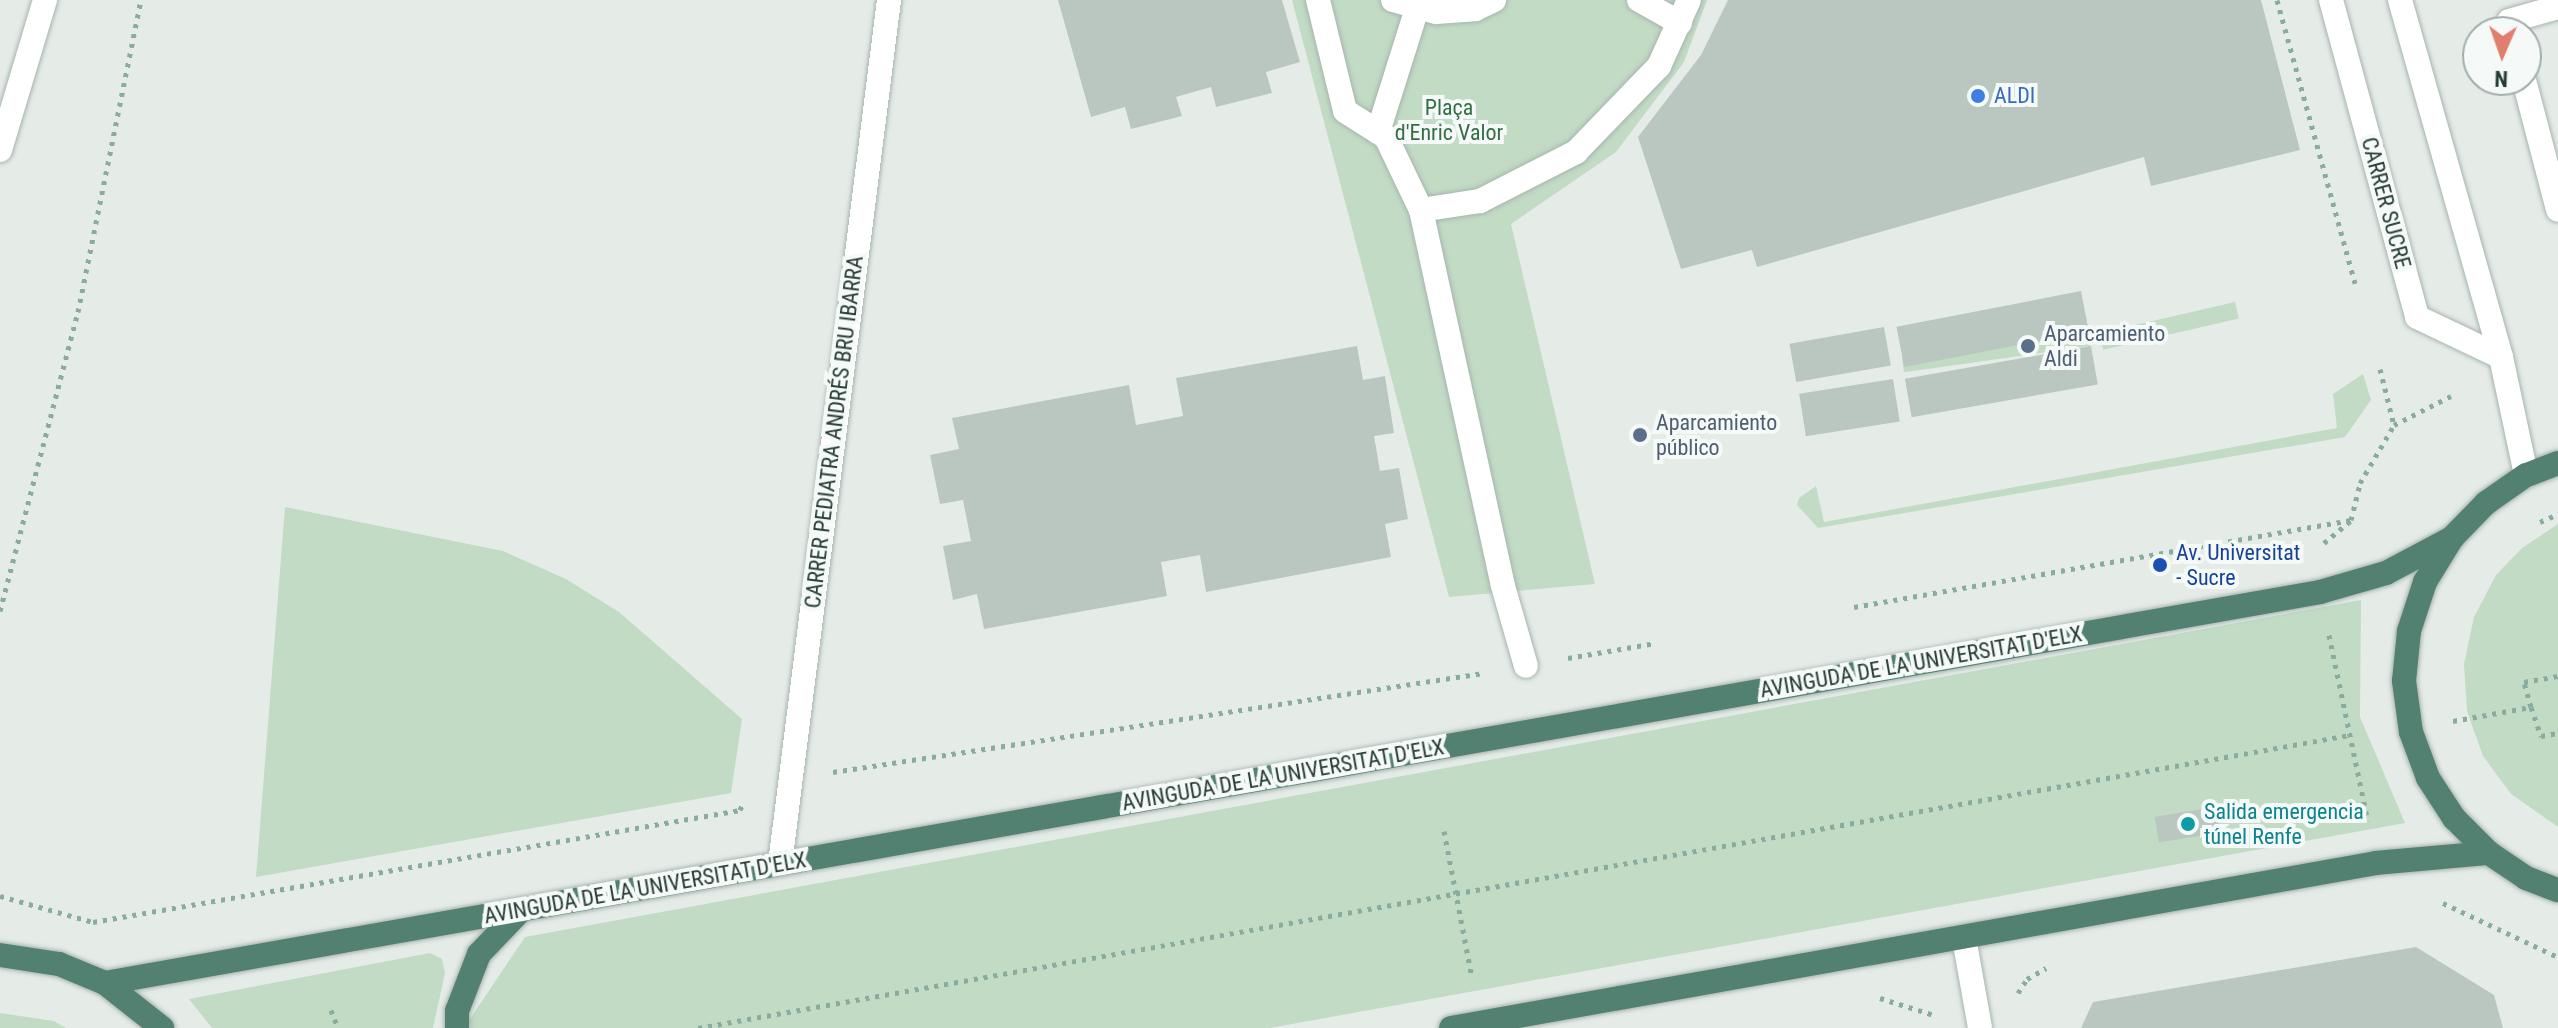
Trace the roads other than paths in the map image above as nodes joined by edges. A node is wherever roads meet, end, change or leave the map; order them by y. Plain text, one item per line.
1 (45, 0) edge
2 (889, 0) edge
3 (1318, 0) edge
4 (1393, 0) edge
5 (1494, 0) edge
6 (1639, 0) edge
7 (2331, 0) edge
8 (2400, 0) edge
9 (2558, 7) edge
10 (1417, 8) junction
11 (1684, 11) edge
12 (2516, 16) edge
13 (2528, 96) edge
14 (1378, 132) junction
15 (0, 150) edge
16 (1421, 210) junction
17 (2558, 210) edge
18 (2501, 357) junction
19 (2558, 463) edge
20 (2526, 475) junction
21 (2452, 538) junction
22 (1526, 666) road end
23 (2489, 853) junction
24 (780, 864) junction
25 (2558, 890) edge
26 (521, 910) junction
27 (1964, 938) junction
28 (0, 955) edge
29 (105, 983) junction
30 (162, 1028) edge
31 (457, 1028) edge
32 (1451, 1028) edge
33 (1980, 1028) edge

1 - 15 street
2 - 24 street, CARRER PEDIATRA ANDRÉS BRU IBARRA
3 - 14 street
4 - 10 street
5 - 10 street
6 - 11 street
7 - 18 street, CARRER SUCRE
8 - 18 street
9 - 12 street
10 - 14 street
11 - 16 street
13 - 17 street
14 - 16 street
16 - 22 street
18 - 20 street
19 - 20 highway
20 - 21 highway
21 - 23 highway
21 - 24 highway, AVINGUDA DE LA UNIVERSITAT D'ELX
23 - 25 highway
23 - 27 highway
24 - 26 highway, AVINGUDA DE LA UNIVERSITAT D'ELX
26 - 29 highway, AVINGUDA DE LA UNIVERSITAT D'ELX
26 - 31 highway
27 - 32 highway
27 - 33 street
28 - 29 highway
29 - 30 highway

